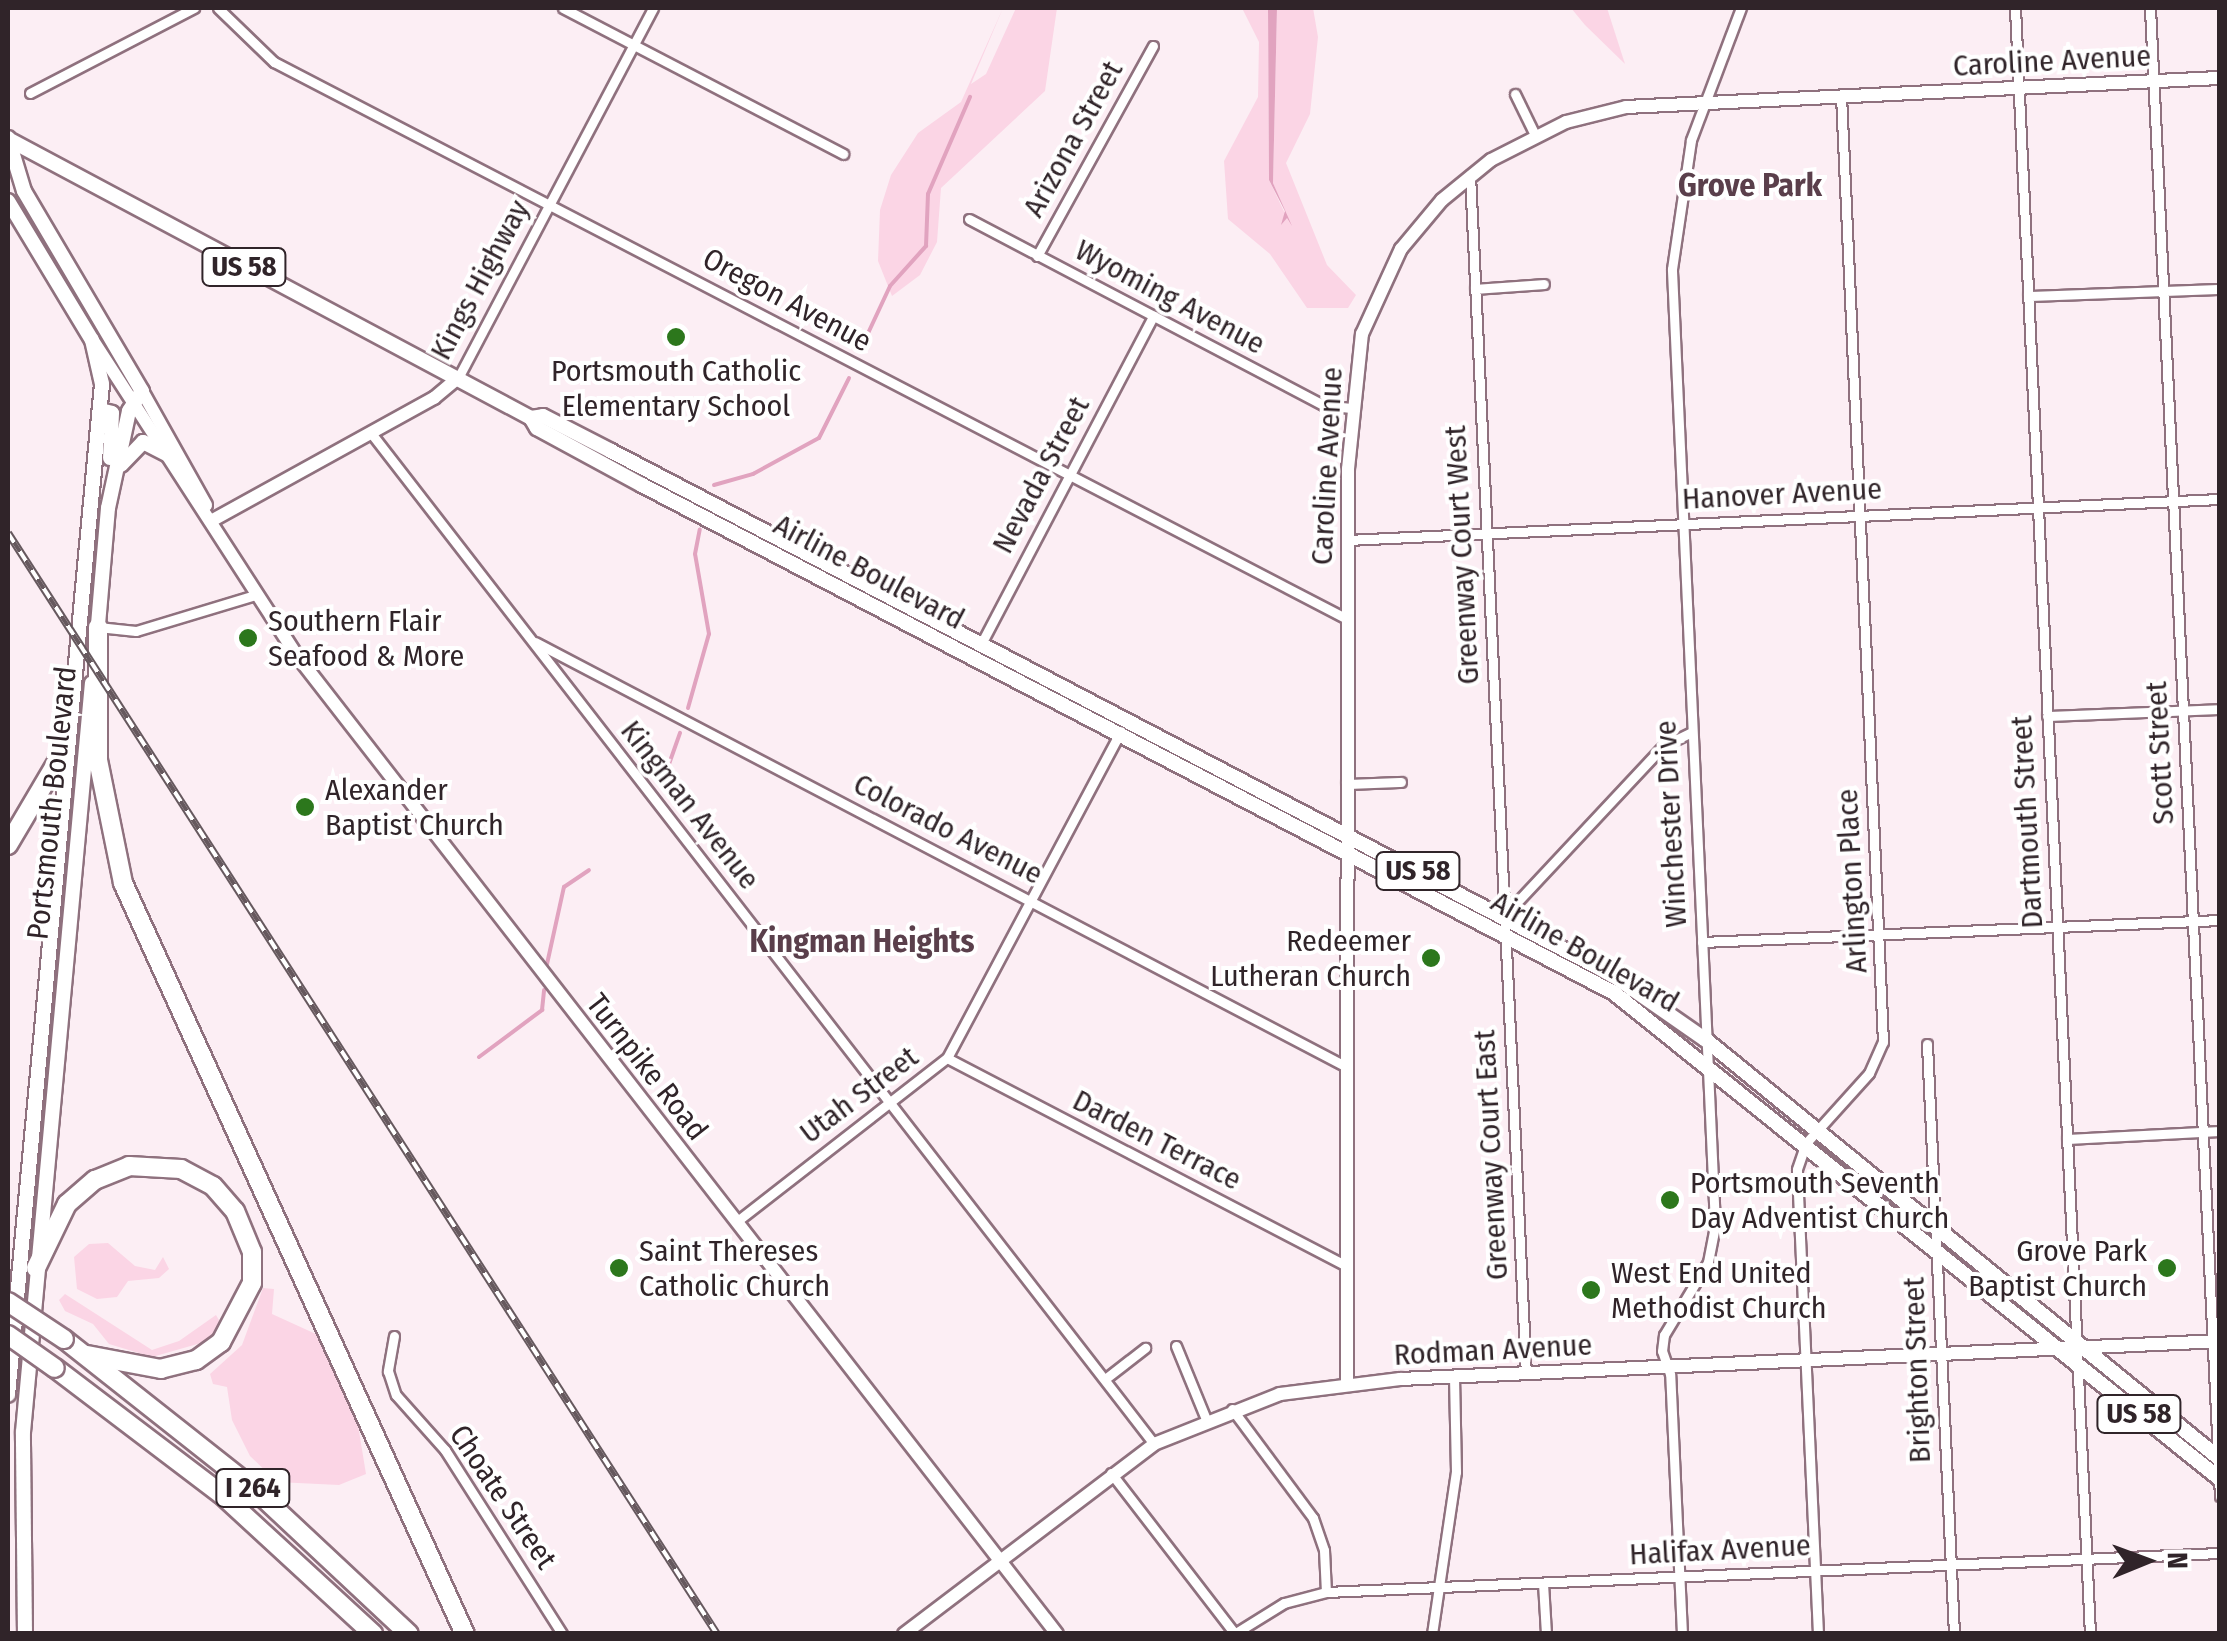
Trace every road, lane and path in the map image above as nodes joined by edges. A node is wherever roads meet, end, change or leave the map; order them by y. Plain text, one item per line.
1 (194, 8) edge
2 (218, 8) edge
3 (562, 8) edge
4 (654, 8) edge
5 (1742, 8) edge
6 (2014, 8) edge
7 (2150, 8) edge
8 (634, 45) junction
9 (1153, 46) dead end
10 (2220, 78) edge
11 (2154, 81) junction
12 (2018, 88) junction
13 (30, 93) dead end
14 (1515, 94) dead end
15 (1842, 97) junction
16 (1702, 102) junction
17 (1535, 135) junction
18 (8, 139) edge
19 (843, 154) dead end
20 (1470, 175) junction
21 (8, 201) edge
22 (550, 204) junction
23 (969, 219) dead end
24 (1037, 256) junction
25 (1544, 284) dead end
26 (1475, 289) junction
27 (2220, 289) edge
28 (2164, 292) junction
29 (2028, 296) junction
30 (1152, 316) junction
31 (92, 340) junction
32 (458, 378) junction
33 (138, 395) junction
34 (1351, 408) junction
35 (100, 410) junction
36 (371, 433) junction
37 (169, 455) junction
38 (1069, 476) junction
39 (113, 484) junction
40 (2220, 498) edge
41 (2174, 500) junction
42 (2038, 506) junction
43 (108, 508) junction
44 (1860, 516) junction
45 (211, 521) junction
46 (1681, 524) junction
47 (1486, 533) junction
48 (1346, 540) junction
49 (255, 595) junction
50 (1347, 619) junction
51 (98, 628) junction
52 (529, 638) junction
53 (978, 651) junction
54 (2220, 709) edge
55 (2184, 711) junction
56 (2047, 716) junction
57 (1124, 727) junction
58 (1692, 732) junction
59 (66, 747) junction
60 (1401, 782) dead end
61 (1346, 784) junction
62 (1345, 833) junction
63 (8, 845) edge
64 (1345, 851) junction
65 (1034, 902) junction
66 (1504, 916) junction
67 (2220, 920) edge
68 (2193, 921) junction
69 (2057, 927) junction
70 (1505, 934) junction
71 (1879, 935) junction
72 (1702, 942) junction
73 (1706, 1040) junction
74 (1927, 1044) dead end
75 (947, 1058) junction
76 (1707, 1062) junction
77 (1344, 1065) junction
78 (888, 1103) junction
79 (2220, 1131) edge
80 (2203, 1133) junction
81 (1811, 1137) junction
82 (2067, 1139) junction
83 (736, 1222) junction
84 (1935, 1227) junction
85 (1936, 1249) junction
86 (1345, 1265) junction
87 (36, 1268) junction
88 (8, 1302) edge
89 (8, 1335) edge
90 (394, 1336) dead end
91 (2216, 1341) edge
92 (1176, 1346) dead end
93 (2080, 1347) junction
94 (1145, 1348) dead end
95 (2058, 1348) junction
96 (1941, 1354) junction
97 (87, 1355) junction
98 (1805, 1360) junction
99 (2080, 1366) junction
100 (1668, 1367) junction
101 (1526, 1374) junction
102 (1454, 1377) junction
103 (1105, 1379) junction
104 (1347, 1383) junction
105 (8, 1395) edge
106 (1232, 1409) junction
107 (1206, 1419) junction
108 (1154, 1444) junction
109 (2219, 1459) edge
110 (1111, 1473) junction
111 (2219, 1478) edge
112 (2220, 1496) edge
113 (2220, 1553) edge
114 (2086, 1558) junction
115 (998, 1560) junction
116 (1950, 1564) junction
117 (1815, 1570) junction
118 (1679, 1577) junction
119 (1544, 1583) junction
120 (1440, 1588) junction
121 (1326, 1592) junction
122 (1234, 1633) edge
123 (25, 1634) edge
124 (373, 1634) edge
125 (408, 1634) edge
126 (465, 1634) edge
127 (562, 1634) edge
128 (904, 1634) edge
129 (1057, 1634) edge
130 (1432, 1634) edge
131 (1546, 1634) edge
132 (1682, 1634) edge
133 (1818, 1634) edge
134 (1954, 1634) edge
135 (2090, 1634) edge

1 - 13 street
2 - 22 street, Oregon Avenue
3 - 8 street
4 - 8 street, Kings Highway
5 - 16 street, Winchester Drive
6 - 12 street, Dartmouth Street
7 - 11 street, Scott Street
8 - 19 street
8 - 22 street, Kings Highway
9 - 24 street, Arizona Street
10 - 11 street, Caroline Avenue
11 - 12 street, Caroline Avenue
11 - 28 street, Scott Street
12 - 15 street, Caroline Avenue
12 - 29 street, Dartmouth Street
14 - 17 street
15 - 16 street, Caroline Avenue
15 - 44 street, Arlington Place
16 - 17 street, Caroline Avenue
16 - 46 street, Winchester Drive
17 - 20 street, Caroline Avenue
18 - 32 main road, Airline Boulevard / US 58
18 - 33 main road
20 - 26 street, Greenway Court West
20 - 34 street, Caroline Avenue
21 - 31 main road, Portsmouth Boulevard
22 - 32 street, Kings Highway
22 - 38 street, Oregon Avenue
23 - 24 street, Wyoming Avenue
24 - 30 street, Wyoming Avenue
25 - 26 street
26 - 47 street, Greenway Court West
27 - 28 street
28 - 29 street
28 - 41 street, Scott Street
29 - 42 street, Dartmouth Street
30 - 34 street, Wyoming Avenue
30 - 38 street, Nevada Street
31 - 33 street, Portsmouth Boulevard
31 - 35 main road, Portsmouth Boulevard
32 - 36 street, Kings Highway
32 - 53 main road, Airline Boulevard / US 58
33 - 37 street, Turnpike Road
33 - 39 main road, Portsmouth Boulevard
33 - 45 street, Turnpike Road
34 - 48 street, Caroline Avenue
35 - 43 main road
35 - 59 main road, Portsmouth Boulevard
36 - 45 street, Kings Highway
36 - 52 street, Kingman Avenue
37 - 39 main road
37 - 45 street, Turnpike Road
38 - 50 street, Oregon Avenue
38 - 53 street, Nevada Street
39 - 43 main road, Portsmouth Boulevard
40 - 41 street, Hanover Avenue
41 - 42 street, Hanover Avenue
41 - 55 street, Scott Street
42 - 44 street, Hanover Avenue
42 - 56 street, Dartmouth Street
43 - 51 main road, Portsmouth Boulevard
44 - 46 street, Hanover Avenue
44 - 71 street, Arlington Place
45 - 49 street, Turnpike Road
46 - 47 street, Hanover Avenue
46 - 58 street, Winchester Drive
47 - 48 street, Hanover Avenue
47 - 66 street, Greenway Court West
48 - 50 street, Caroline Avenue
49 - 51 street
49 - 83 street, Turnpike Road
50 - 61 street, Caroline Avenue
51 - 87 main road, Portsmouth Boulevard
51 - 126 highway
52 - 65 street, Colorado Avenue
52 - 78 street, Kingman Avenue
53 - 57 main road, Airline Boulevard / US 58
54 - 55 street
55 - 56 street
55 - 68 street, Scott Street
56 - 69 street, Dartmouth Street
57 - 62 main road, Airline Boulevard / US 58
57 - 64 main road, Airline Boulevard / US 58
57 - 65 street, Utah Street
58 - 66 street
58 - 72 street, Winchester Drive
59 - 63 highway
59 - 105 main road, Portsmouth Boulevard
60 - 61 street
61 - 62 street, Caroline Avenue
62 - 64 street, Caroline Avenue
62 - 66 main road, Airline Boulevard / US 58
64 - 70 main road, Airline Boulevard / US 58
64 - 77 street, Caroline Avenue
65 - 75 street, Utah Street
65 - 77 street, Colorado Avenue
66 - 70 street, Greenway Court West
66 - 73 main road, Airline Boulevard / US 58
67 - 68 street
68 - 69 street
68 - 80 street, Scott Street
69 - 71 street
69 - 82 street, Dartmouth Street
70 - 76 main road, Airline Boulevard / US 58
70 - 101 street, Greenway Court East
71 - 72 street
71 - 81 street, Arlington Place
72 - 73 street, Winchester Drive
73 - 76 street, Winchester Drive
73 - 81 main road, Airline Boulevard / US 58
74 - 84 street, Brighton Street
75 - 78 street, Utah Street
75 - 86 street, Darden Terrace
76 - 81 main road, Airline Boulevard / US 58
76 - 100 street, Winchester Drive
77 - 86 street, Caroline Avenue
78 - 83 street, Utah Street
78 - 103 street, Kingman Avenue
79 - 80 street
80 - 82 street
80 - 91 street, Scott Street
81 - 84 main road, Airline Boulevard / US 58
81 - 85 main road, Airline Boulevard / US 58
81 - 98 street, Arlington Place
82 - 93 street, Dartmouth Street
83 - 115 street, Turnpike Road
84 - 85 street, Brighton Street
84 - 93 main road, Airline Boulevard / US 58
85 - 95 main road, Airline Boulevard / US 58
85 - 96 street, Brighton Street
86 - 104 street, Caroline Avenue
87 - 97 highway
87 - 123 main road, Portsmouth Boulevard
88 - 97 highway, I 264, bridge
89 - 124 highway, I 264, bridge
90 - 127 street, Choate Street
91 - 93 street, Rodman Avenue
91 - 109 street, Scott Street
92 - 107 street
93 - 95 street, Rodman Avenue
93 - 99 street, Dartmouth Street
93 - 109 main road, Airline Boulevard / US 58
94 - 103 street
95 - 96 street, Rodman Avenue
95 - 99 main road, Airline Boulevard / US 58
96 - 98 street, Rodman Avenue
96 - 116 street, Brighton Street
97 - 125 highway, I 264
98 - 100 street, Rodman Avenue
98 - 117 street, Arlington Place
99 - 111 main road, Airline Boulevard / US 58
99 - 114 street, Dartmouth Street
100 - 101 street, Rodman Avenue
100 - 118 street, Winchester Drive
101 - 102 street, Rodman Avenue
102 - 104 street, Rodman Avenue
102 - 120 street
103 - 108 street, Kingman Avenue
104 - 106 street, Rodman Avenue
106 - 107 street, Rodman Avenue
106 - 121 street
107 - 108 street, Rodman Avenue
108 - 110 street, Rodman Avenue
109 - 111 street, Scott Street
110 - 115 street, Rodman Avenue
110 - 122 street
111 - 112 street, Scott Street
113 - 114 street, Halifax Avenue
114 - 116 street, Halifax Avenue
114 - 135 street, Dartmouth Street
115 - 128 street, Rodman Avenue
115 - 129 street, Turnpike Road
116 - 117 street, Halifax Avenue
116 - 134 street, Brighton Street
117 - 118 street, Halifax Avenue
117 - 133 street, Arlington Place
118 - 119 street, Halifax Avenue
118 - 132 street, Winchester Drive
119 - 120 street, Halifax Avenue
119 - 131 street
120 - 121 street, Halifax Avenue
120 - 130 street
121 - 122 street, Halifax Avenue

